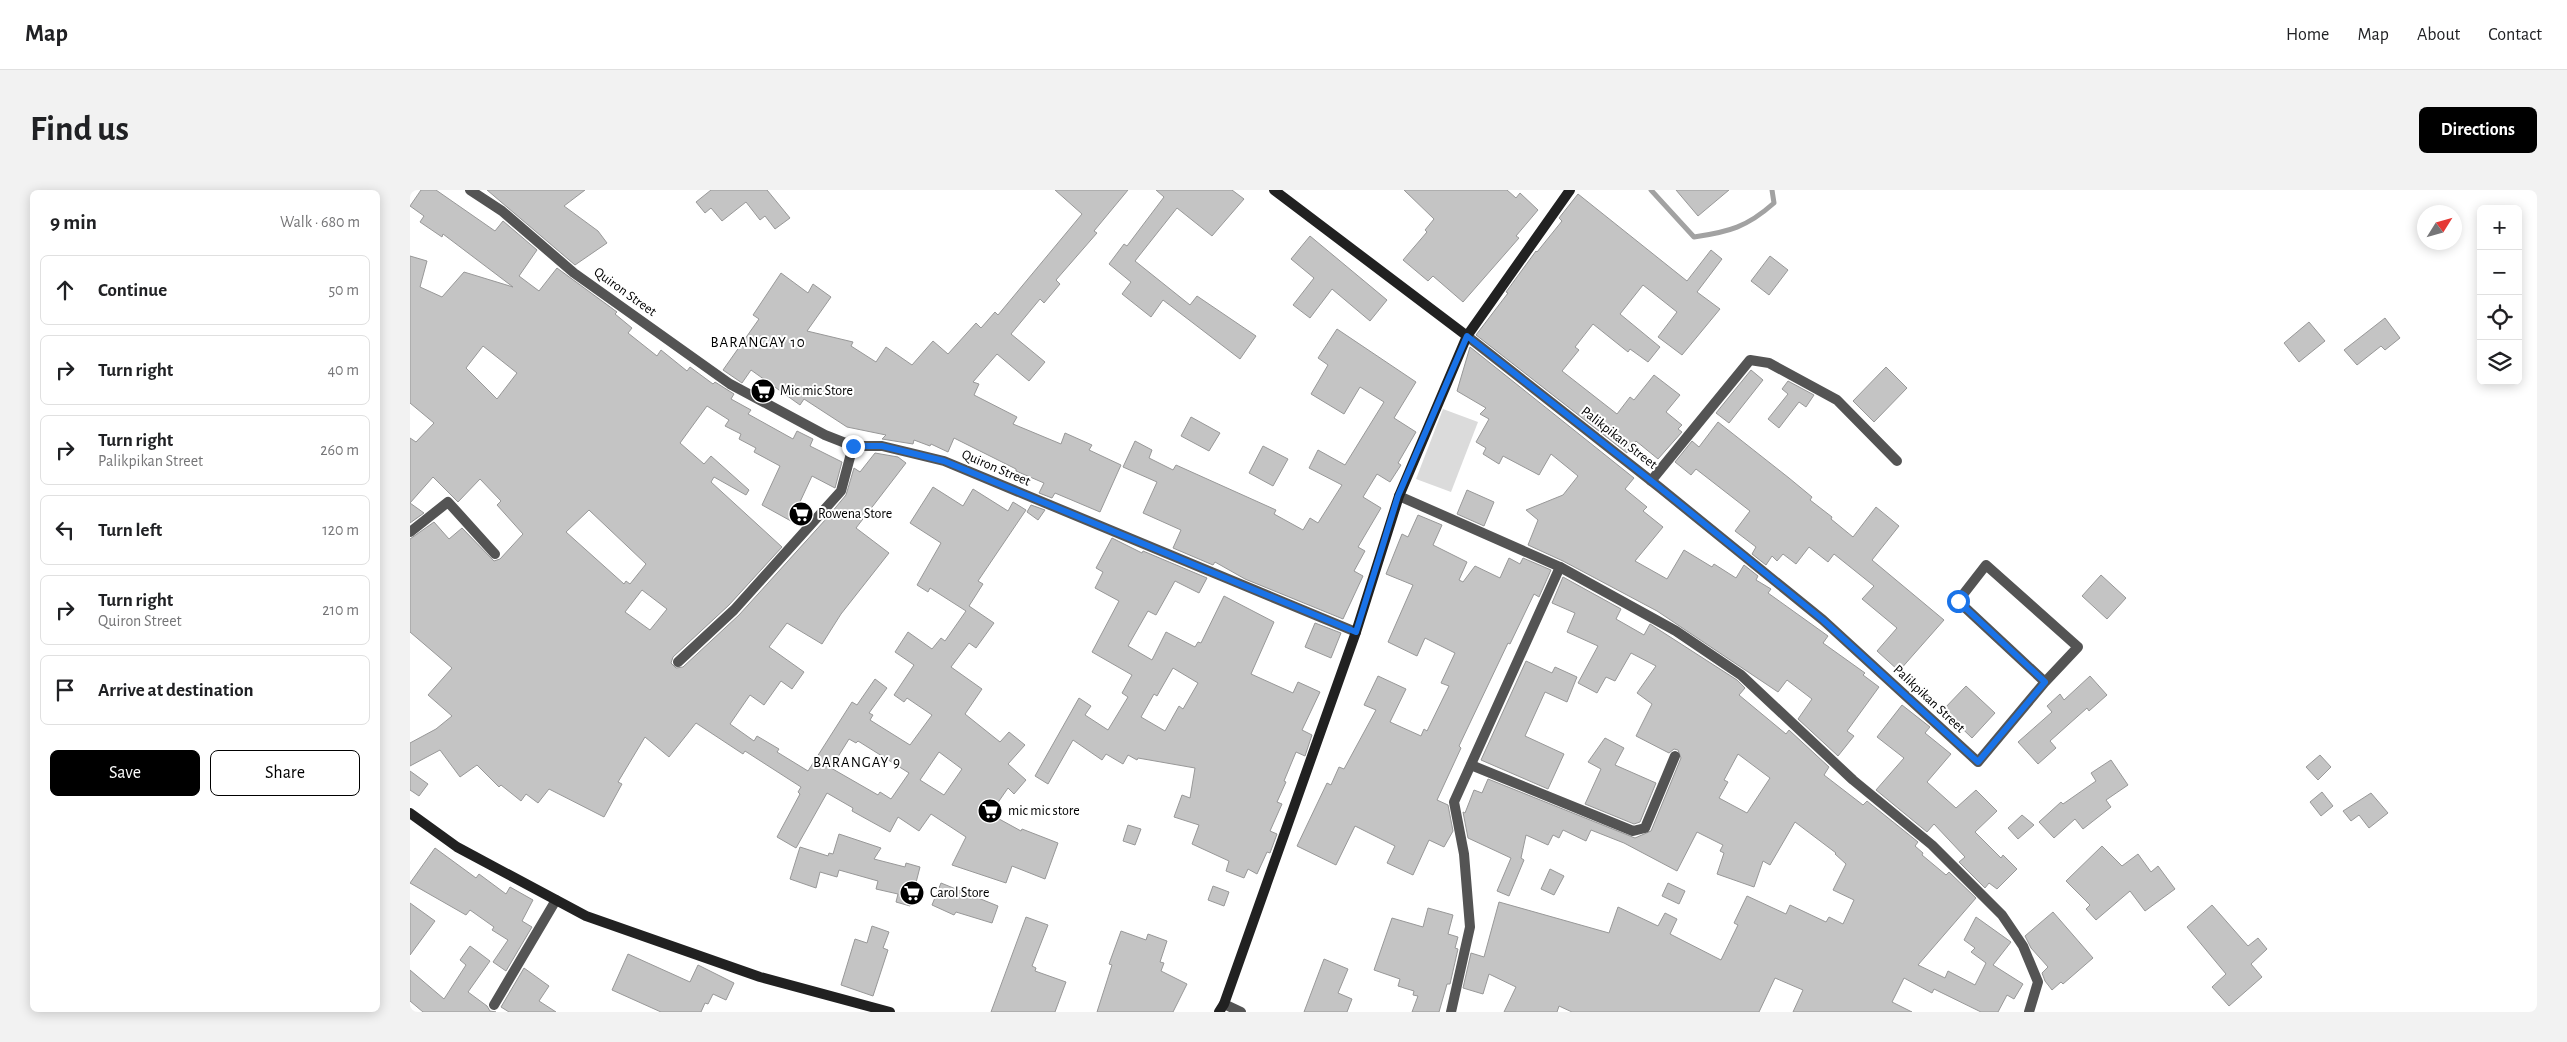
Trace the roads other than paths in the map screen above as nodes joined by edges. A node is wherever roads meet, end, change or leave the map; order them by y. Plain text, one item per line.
1 (470, 190) edge
2 (1274, 190) edge
3 (1570, 190) edge
4 (1467, 336) junction
5 (853, 446) junction
6 (1897, 461) dead end
7 (1651, 481) junction
8 (1398, 496) junction
9 (410, 532) edge
10 (494, 554) dead end
11 (1560, 566) junction
12 (1356, 632) junction
13 (678, 662) dead end
14 (2045, 682) junction
15 (1675, 756) dead end
16 (1471, 765) junction
17 (410, 813) edge
18 (556, 900) junction
19 (494, 1005) dead end
20 (1222, 1008) edge
21 (890, 1012) edge
22 (1241, 1012) edge
23 (1451, 1012) edge
24 (2029, 1012) edge

1 - 5 street, Quiron Street
2 - 4 street, Palikpikan Street
3 - 4 street
4 - 7 street, Palikpikan Street
4 - 8 street
5 - 12 street, Quiron Street
5 - 13 street
6 - 7 street
7 - 14 street, Palikpikan Street
8 - 11 street
8 - 12 street
9 - 10 street
11 - 16 street
11 - 24 street
12 - 20 street
14 - 14 street
15 - 16 street
16 - 23 street
17 - 18 street
18 - 19 street
18 - 21 street
20 - 22 street

